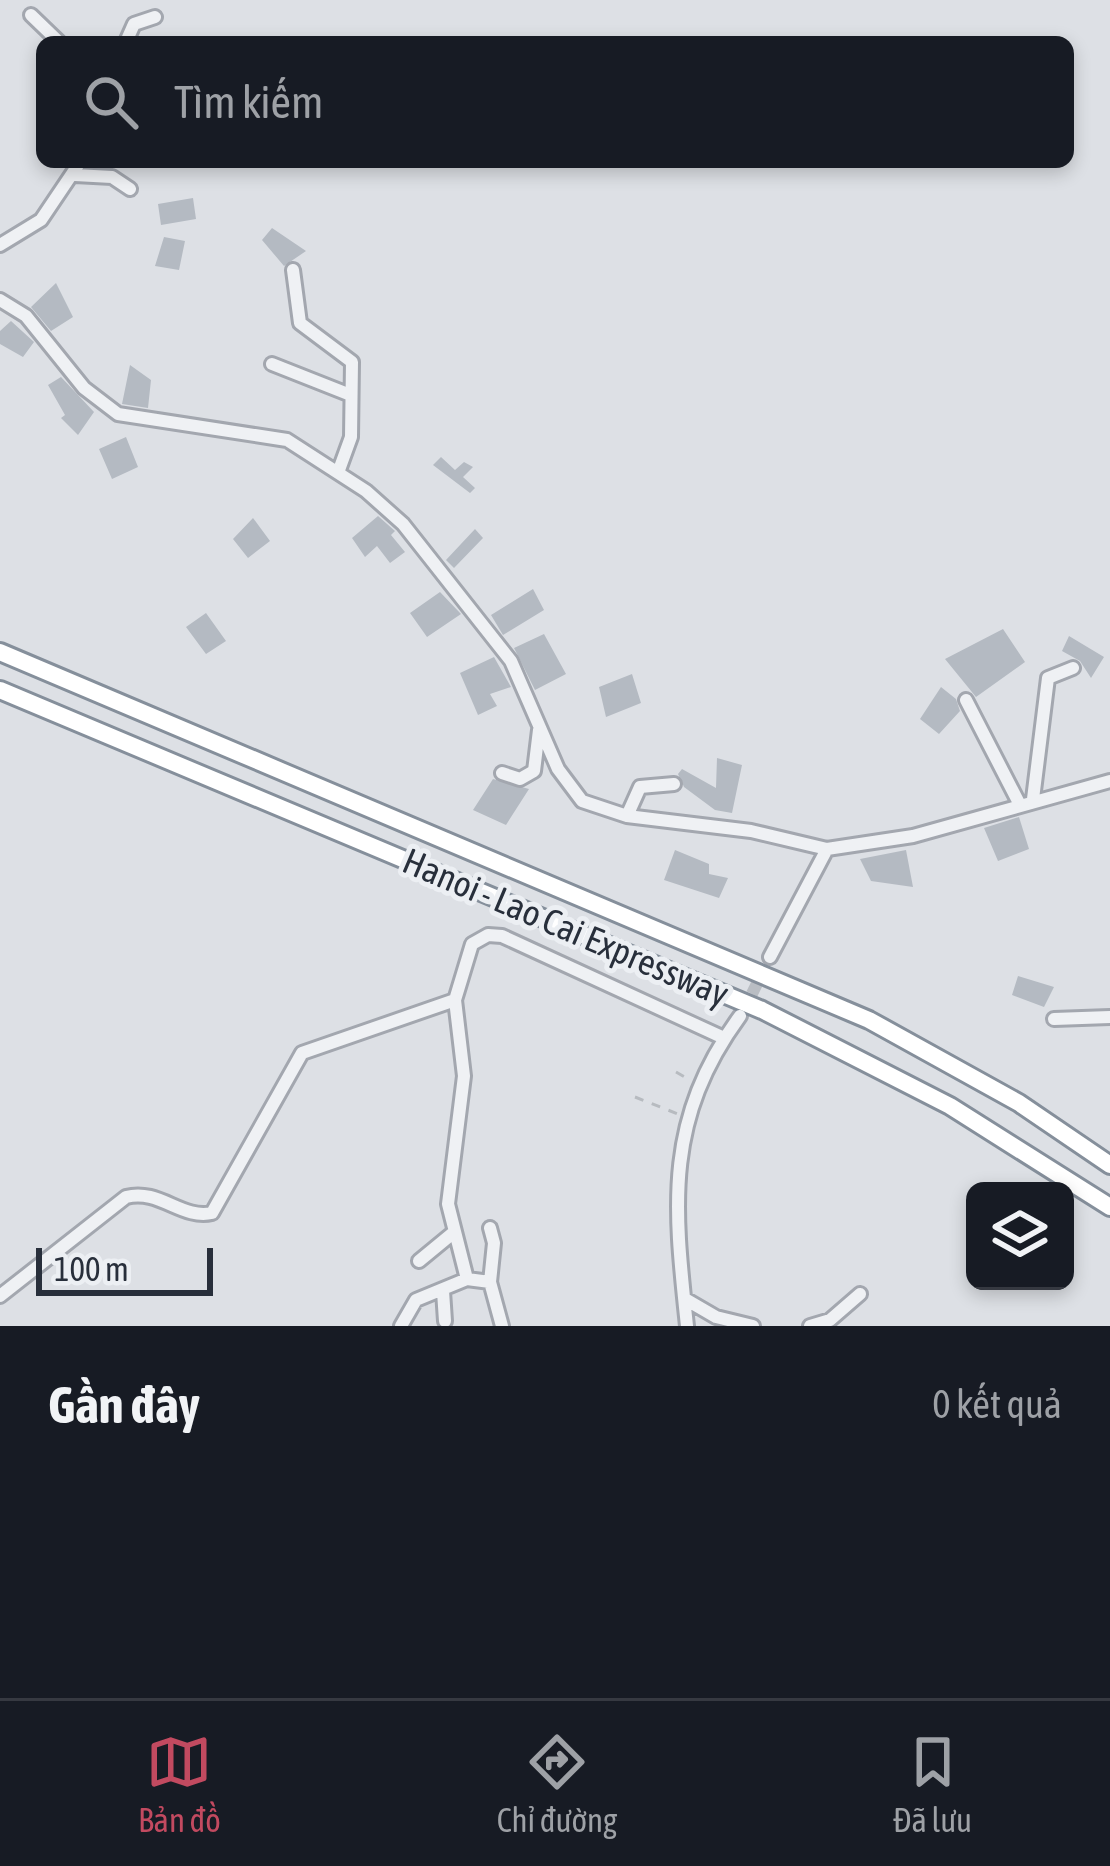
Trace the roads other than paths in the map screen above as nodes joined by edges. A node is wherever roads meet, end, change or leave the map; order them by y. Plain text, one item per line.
1 (31, 15) dead end
2 (154, 17) dead end
3 (53, 36) edge
4 (129, 36) edge
5 (78, 168) edge
6 (130, 189) dead end
7 (7, 235) edge
8 (293, 270) dead end
9 (0, 300) edge
10 (272, 364) dead end
11 (348, 394) junction
12 (339, 470) junction
13 (0, 652) edge
14 (1073, 668) dead end
15 (0, 690) edge
16 (966, 700) dead end
17 (538, 723) junction
18 (502, 773) dead end
19 (1110, 781) edge
20 (674, 784) dead end
21 (1026, 801) junction
22 (627, 816) junction
23 (826, 849) junction
24 (770, 957) tunnel mouth
25 (455, 1000) junction
26 (740, 1016) tunnel mouth
27 (1110, 1017) edge
28 (1054, 1019) dead end
29 (724, 1038) junction
30 (1110, 1165) edge
31 (1110, 1207) edge
32 (490, 1228) dead end
33 (453, 1233) junction
34 (419, 1261) dead end
35 (467, 1279) junction
36 (490, 1282) junction
37 (443, 1291) junction
38 (860, 1294) dead end
39 (0, 1296) edge
40 (685, 1299) junction
41 (445, 1321) dead end
42 (401, 1326) edge
43 (502, 1326) edge
44 (687, 1326) edge
45 (753, 1326) edge
46 (810, 1326) edge

1 - 3 street
2 - 4 street
5 - 6 street
5 - 7 street
8 - 11 street
9 - 12 street
10 - 11 street
11 - 12 street
12 - 17 street
13 - 30 highway, Hanoi - Lao Cai Expressway
14 - 21 street
15 - 31 highway, Hanoi - Lao Cai Expressway
16 - 21 street
17 - 18 street
17 - 22 street
19 - 21 street
20 - 22 street
21 - 23 street
22 - 23 street
23 - 24 street
25 - 29 street
25 - 33 street
25 - 39 street
26 - 29 street
27 - 28 street
29 - 40 street
32 - 36 street
33 - 34 street
33 - 35 street
35 - 36 street
35 - 37 street
36 - 43 street
37 - 41 street
37 - 42 street
38 - 46 street
40 - 44 street
40 - 45 street

